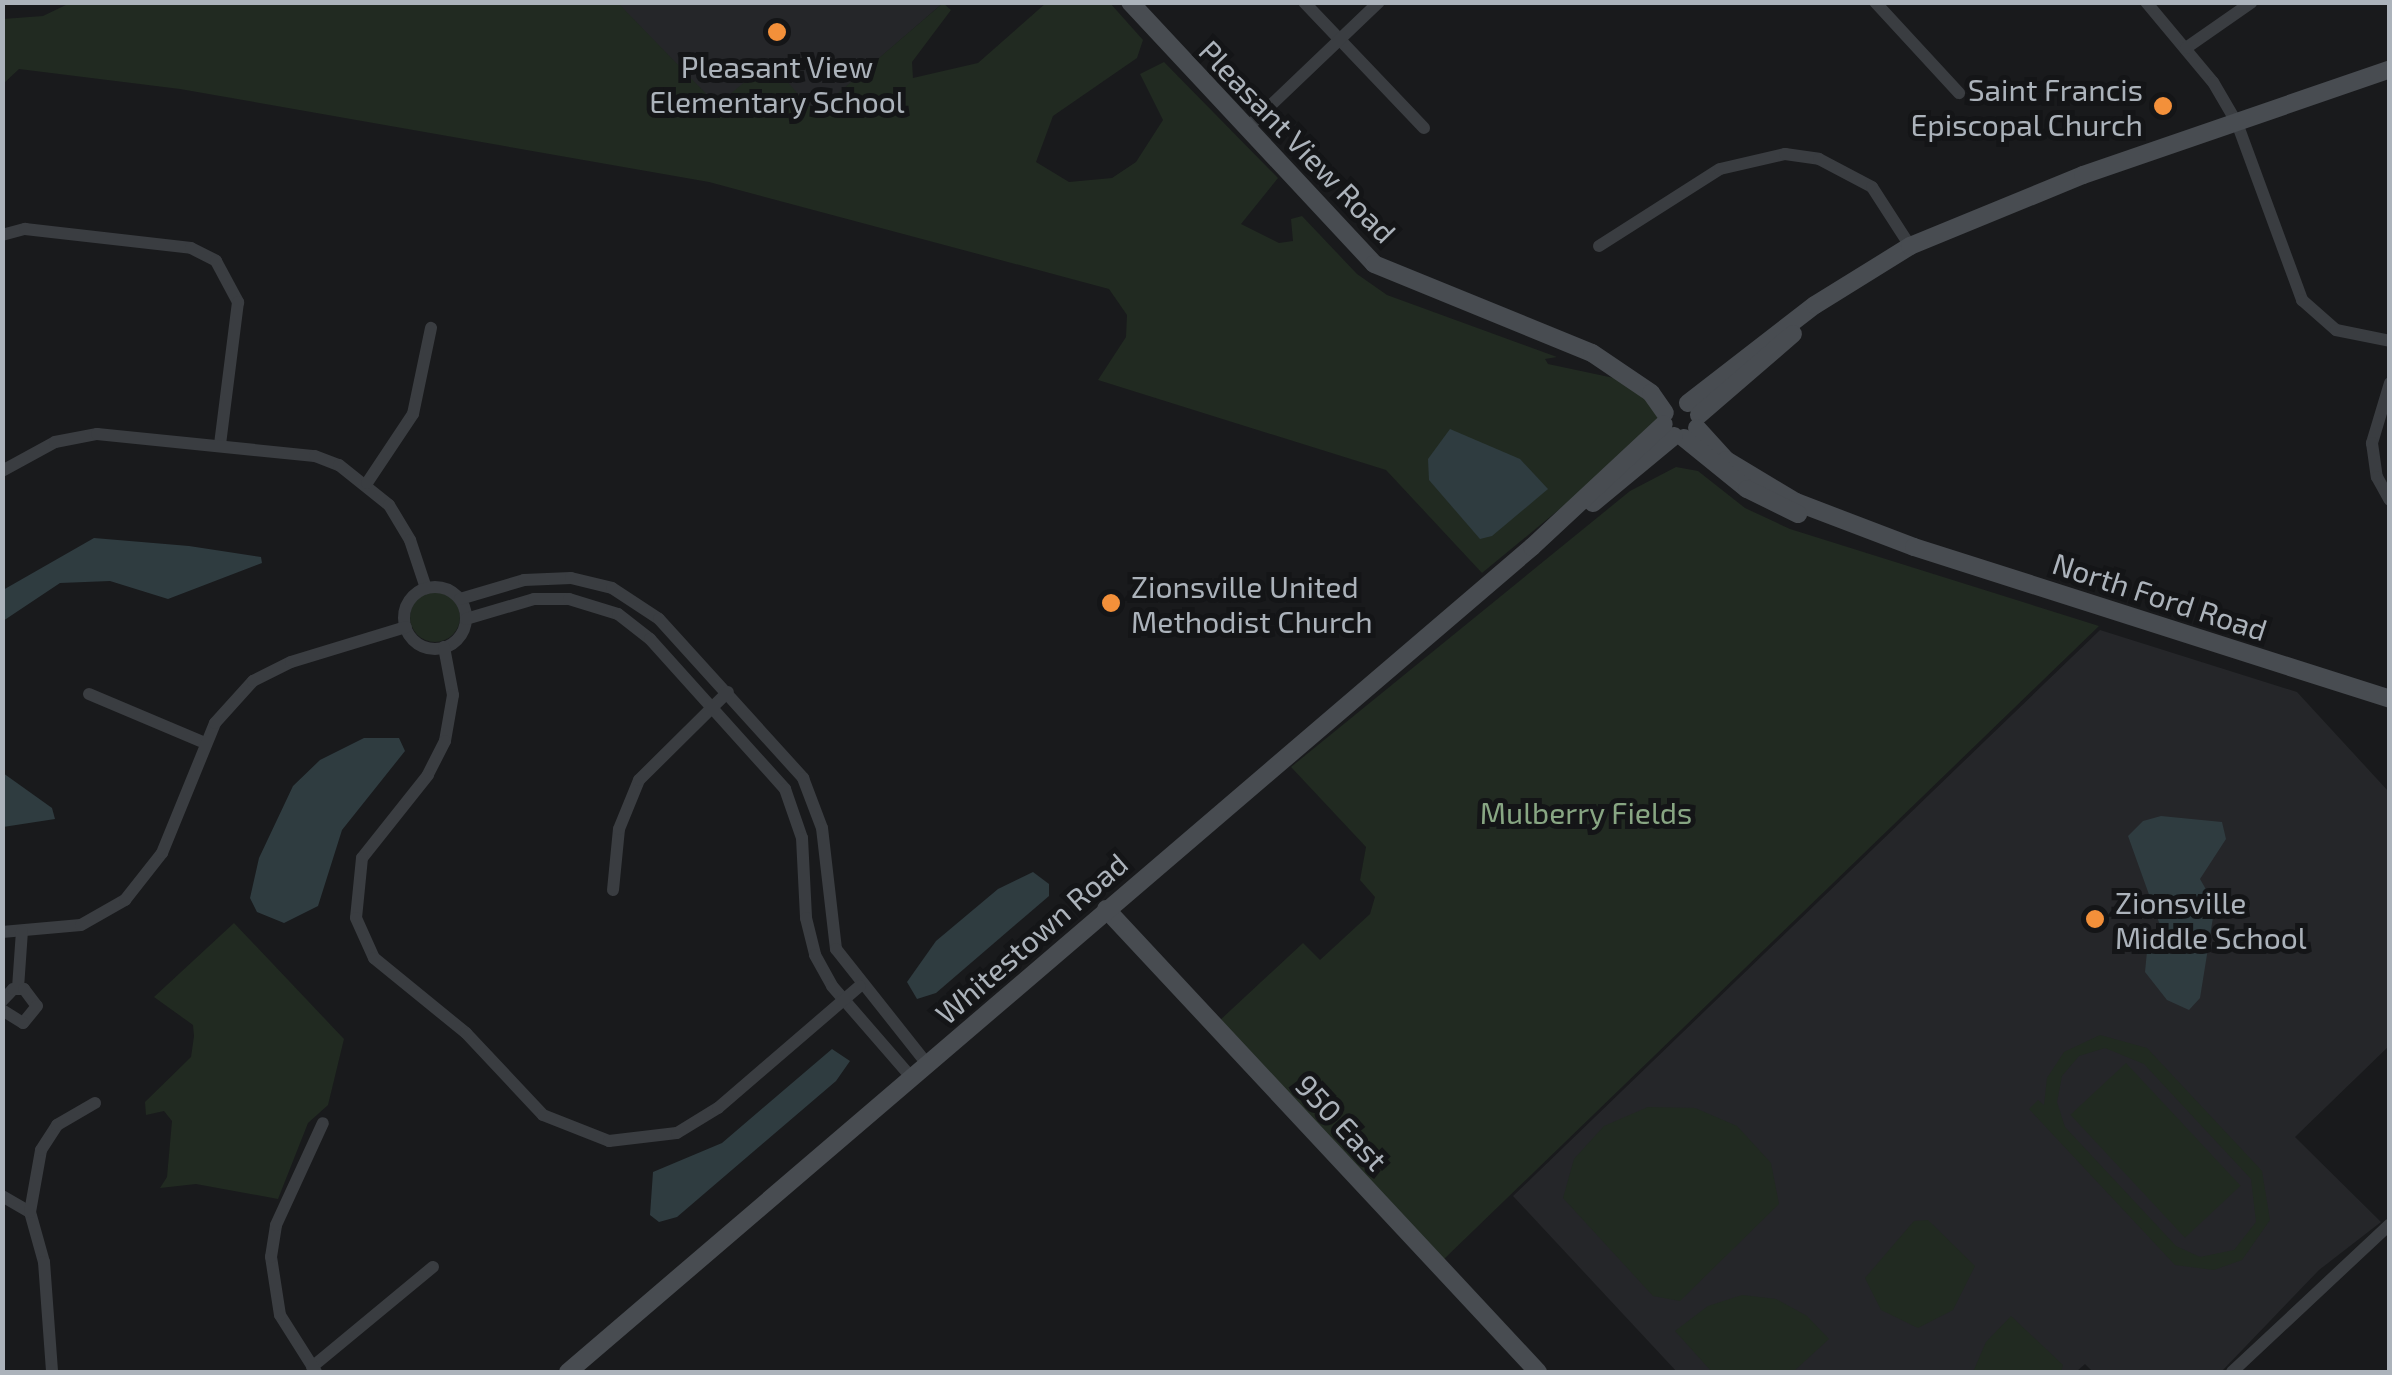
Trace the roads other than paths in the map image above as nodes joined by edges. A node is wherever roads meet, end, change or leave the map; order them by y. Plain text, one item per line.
1 (1130, 2) edge
2 (1304, 2) edge
3 (1379, 2) edge
4 (1874, 2) edge
5 (2146, 2) edge
6 (2252, 2) edge
7 (1339, 40) junction
8 (2186, 48) junction
9 (2390, 70) edge
10 (1958, 94) dead end
11 (2237, 123) junction
12 (1246, 128) junction
13 (1424, 128) dead end
14 (2, 235) edge
15 (1599, 246) dead end
16 (1910, 246) junction
17 (432, 328) dead end
18 (2390, 341) edge
19 (2390, 383) edge
20 (1682, 423) junction
21 (220, 444) junction
22 (2, 471) edge
23 (367, 483) junction
24 (2390, 500) edge
25 (1532, 547) junction
26 (426, 588) junction
27 (460, 599) junction
28 (466, 619) junction
29 (406, 627) junction
30 (444, 647) junction
31 (728, 692) junction
32 (90, 694) dead end
33 (2390, 699) edge
34 (712, 706) junction
35 (205, 743) junction
36 (613, 890) dead end
37 (1106, 908) junction
38 (22, 931) junction
39 (2, 932) edge
40 (860, 986) junction
41 (18, 988) junction
42 (844, 1000) junction
43 (2, 1001) edge
44 (2, 1010) edge
45 (927, 1064) junction
46 (912, 1078) junction
47 (95, 1103) dead end
48 (323, 1123) dead end
49 (2, 1196) edge
50 (30, 1212) junction
51 (2390, 1224) edge
52 (433, 1267) dead end
53 (314, 1370) edge
54 (52, 1372) edge
55 (568, 1372) edge
56 (1538, 1372) edge
57 (2232, 1372) edge

1 - 12 street, Pleasant View Road
2 - 7 street
3 - 7 street
4 - 10 street
5 - 8 street
6 - 8 street
7 - 12 street
7 - 13 street
8 - 11 street
9 - 11 street
11 - 16 street
11 - 18 street
12 - 20 street, Pleasant View Road
14 - 21 street
15 - 16 street
16 - 20 street
17 - 23 street
19 - 24 street
20 - 25 street, Whitestown Road
20 - 25 street, Whitestown Road
20 - 33 street, North Ford Road
21 - 22 street
21 - 23 street
23 - 26 street
25 - 37 street, Whitestown Road
26 - 27 street
26 - 29 street
27 - 28 street
27 - 31 street
28 - 30 street
28 - 34 street
29 - 30 street
29 - 35 street
30 - 42 street
31 - 34 street
31 - 40 street
32 - 35 street
34 - 36 street
34 - 42 street
35 - 38 street
37 - 45 street, Whitestown Road
37 - 56 street, 950 East
38 - 39 street
38 - 41 street
40 - 42 street
40 - 45 street
41 - 43 street
41 - 44 street
42 - 46 street
45 - 46 street, Whitestown Road
46 - 55 street, Whitestown Road
47 - 50 street
48 - 53 street
49 - 50 street
50 - 54 street
51 - 57 street
52 - 53 street

